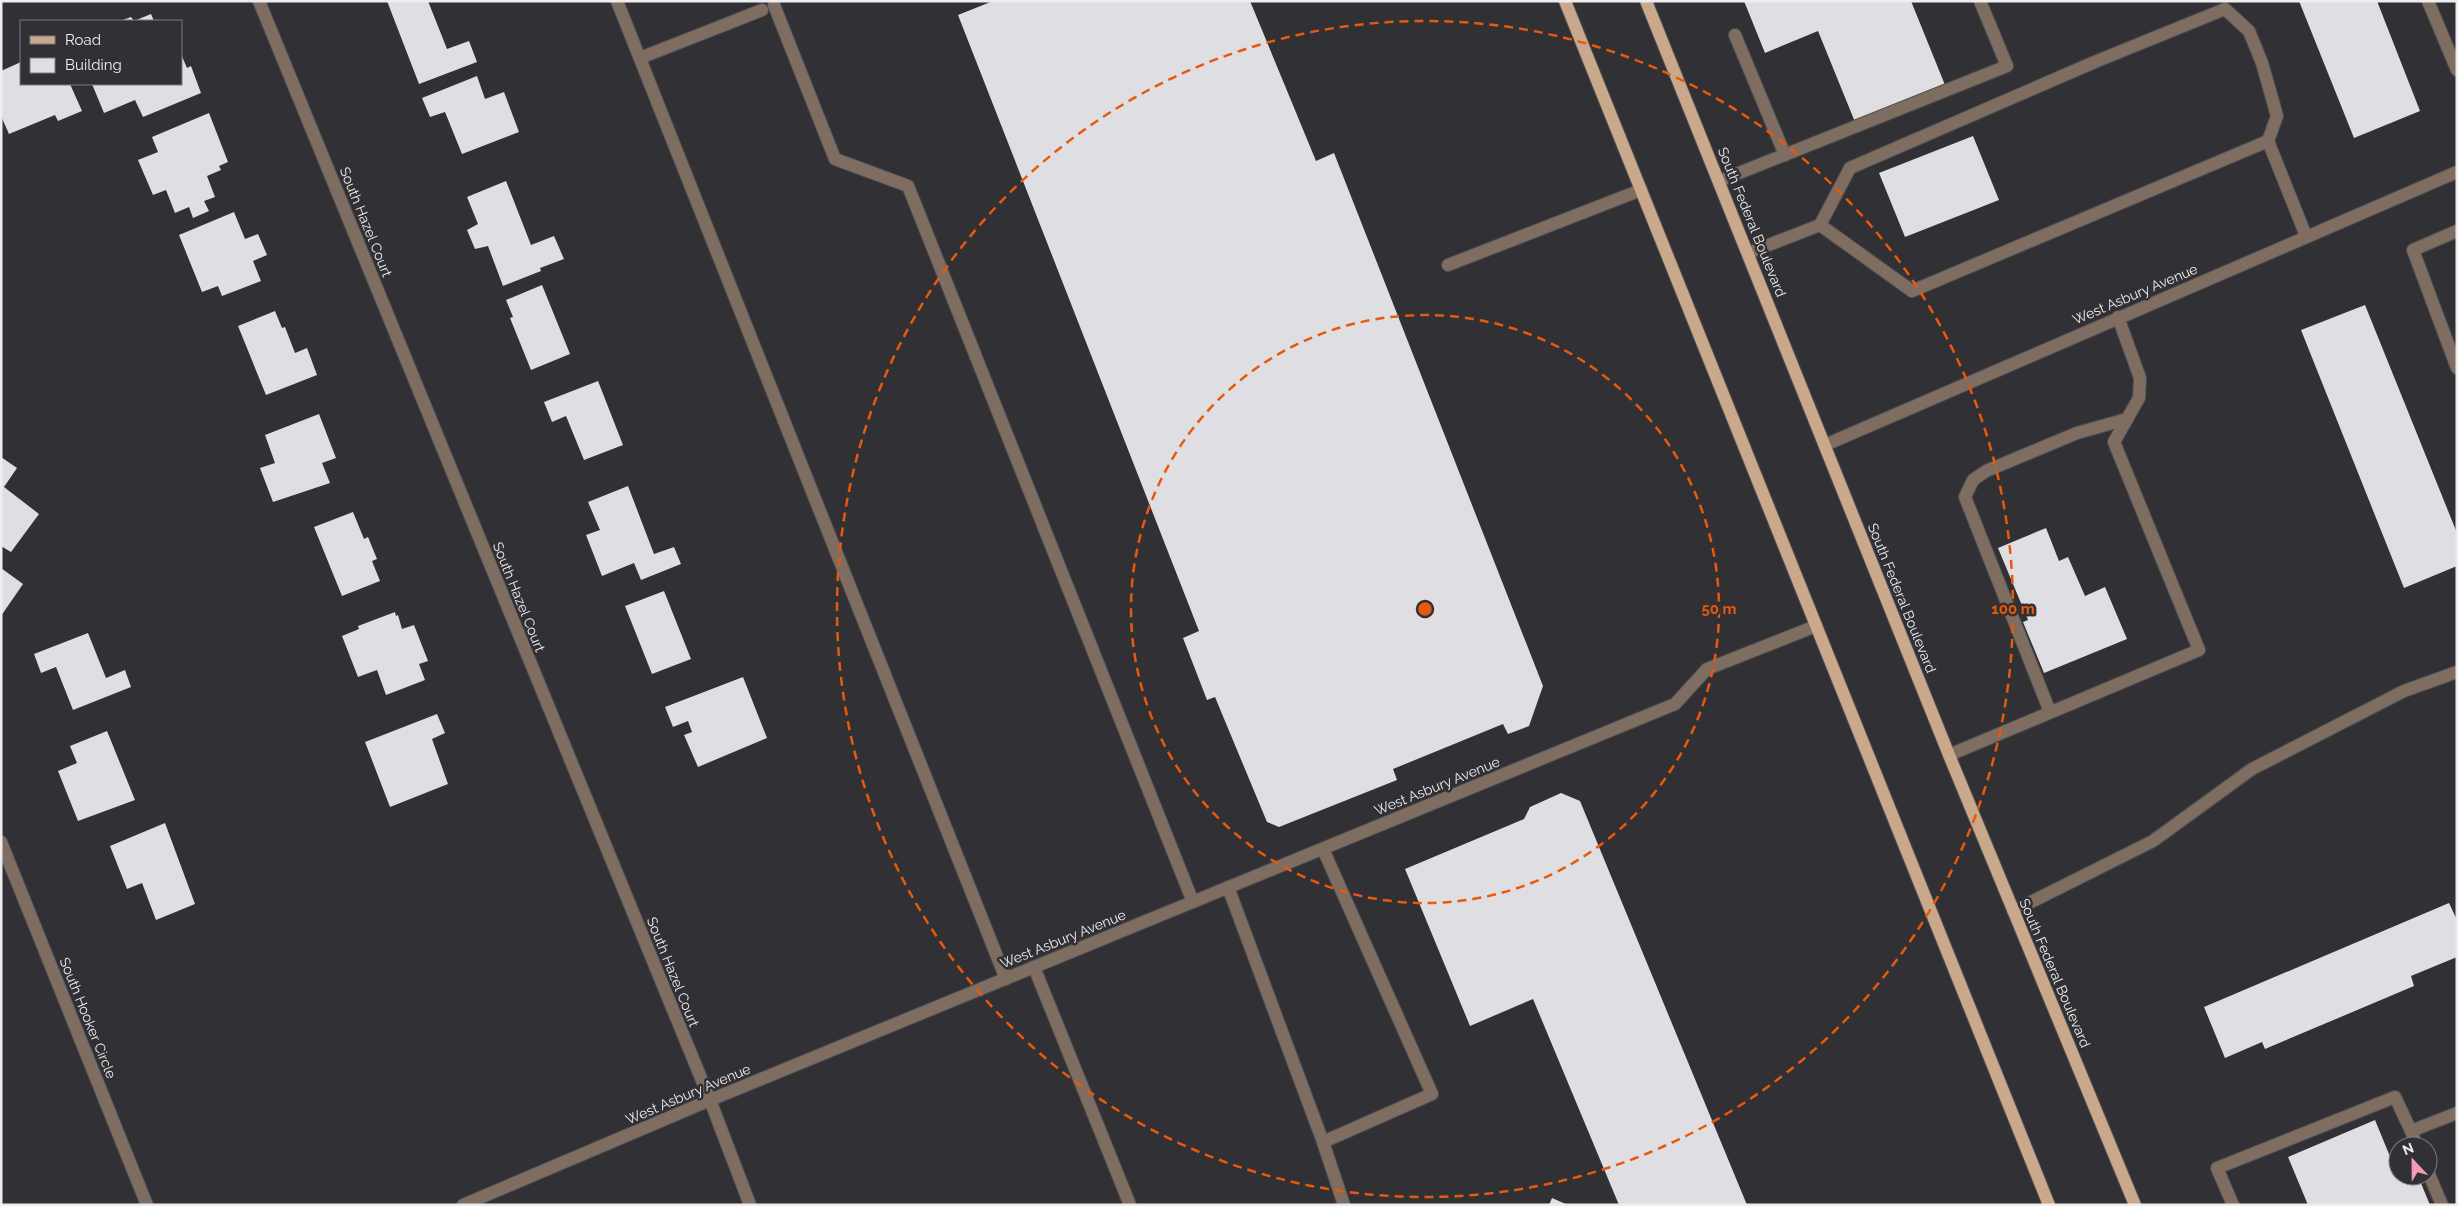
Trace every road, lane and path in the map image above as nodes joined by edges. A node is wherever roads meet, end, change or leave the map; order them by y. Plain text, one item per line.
1 (259, 1) edge
2 (617, 1) edge
3 (1565, 1) edge
4 (1646, 1) edge
5 (1980, 1) edge
6 (2428, 1) edge
7 (780, 3) edge
8 (760, 6) edge
9 (1735, 35) dead end
10 (640, 58) junction
11 (2457, 70) edge
12 (2268, 141) junction
13 (1785, 155) junction
14 (2457, 172) edge
15 (1720, 181) junction
16 (1641, 190) junction
17 (1820, 225) junction
18 (2457, 231) edge
19 (2306, 236) junction
20 (1748, 253) junction
21 (1448, 265) dead end
22 (2118, 317) junction
23 (2457, 368) edge
24 (2127, 419) junction
25 (1825, 445) junction
26 (1816, 626) junction
27 (2457, 672) edge
28 (2050, 712) junction
29 (1949, 755) junction
30 (1, 842) edge
31 (1322, 849) junction
32 (1228, 888) junction
33 (1194, 902) junction
34 (2013, 911) junction
35 (1034, 968) junction
36 (1006, 979) junction
37 (710, 1100) junction
38 (2457, 1114) edge
39 (2411, 1131) junction
40 (2413, 1136) edge
41 (1323, 1142) junction
42 (2434, 1186) edge
43 (147, 1205) edge
44 (463, 1205) edge
45 (750, 1205) edge
46 (1130, 1205) edge
47 (1344, 1205) edge
48 (2049, 1205) edge
49 (2135, 1205) edge
50 (2233, 1205) edge
51 (2442, 1205) edge

1 - 37 street, South Hazel Court
2 - 10 street
3 - 16 main road
4 - 15 main road, South Federal Boulevard
5 - 13 street
6 - 11 street
7 - 8 street
7 - 33 street
8 - 10 street
9 - 13 street
10 - 36 street
12 - 17 street
12 - 17 street
12 - 19 street
13 - 15 street
14 - 19 street, West Asbury Avenue
15 - 20 main road, South Federal Boulevard
16 - 21 street
16 - 26 main road
17 - 20 street
18 - 23 street
19 - 22 street, West Asbury Avenue
20 - 25 main road, South Federal Boulevard
22 - 24 street
22 - 25 street, West Asbury Avenue
24 - 28 street
24 - 28 street
25 - 29 main road, South Federal Boulevard
26 - 31 street, West Asbury Avenue
26 - 48 main road
27 - 34 street
28 - 29 street
29 - 34 main road, South Federal Boulevard
30 - 43 street, South Hooker Circle
31 - 32 street, West Asbury Avenue
31 - 41 street
32 - 33 street, West Asbury Avenue
32 - 41 street
33 - 35 street, West Asbury Avenue
34 - 49 main road, South Federal Boulevard
35 - 36 street, West Asbury Avenue
35 - 46 street
36 - 37 street, West Asbury Avenue
37 - 44 street, West Asbury Avenue
37 - 45 street, South Hazel Court
38 - 39 street
39 - 40 street
39 - 50 street
41 - 47 street
42 - 51 street

